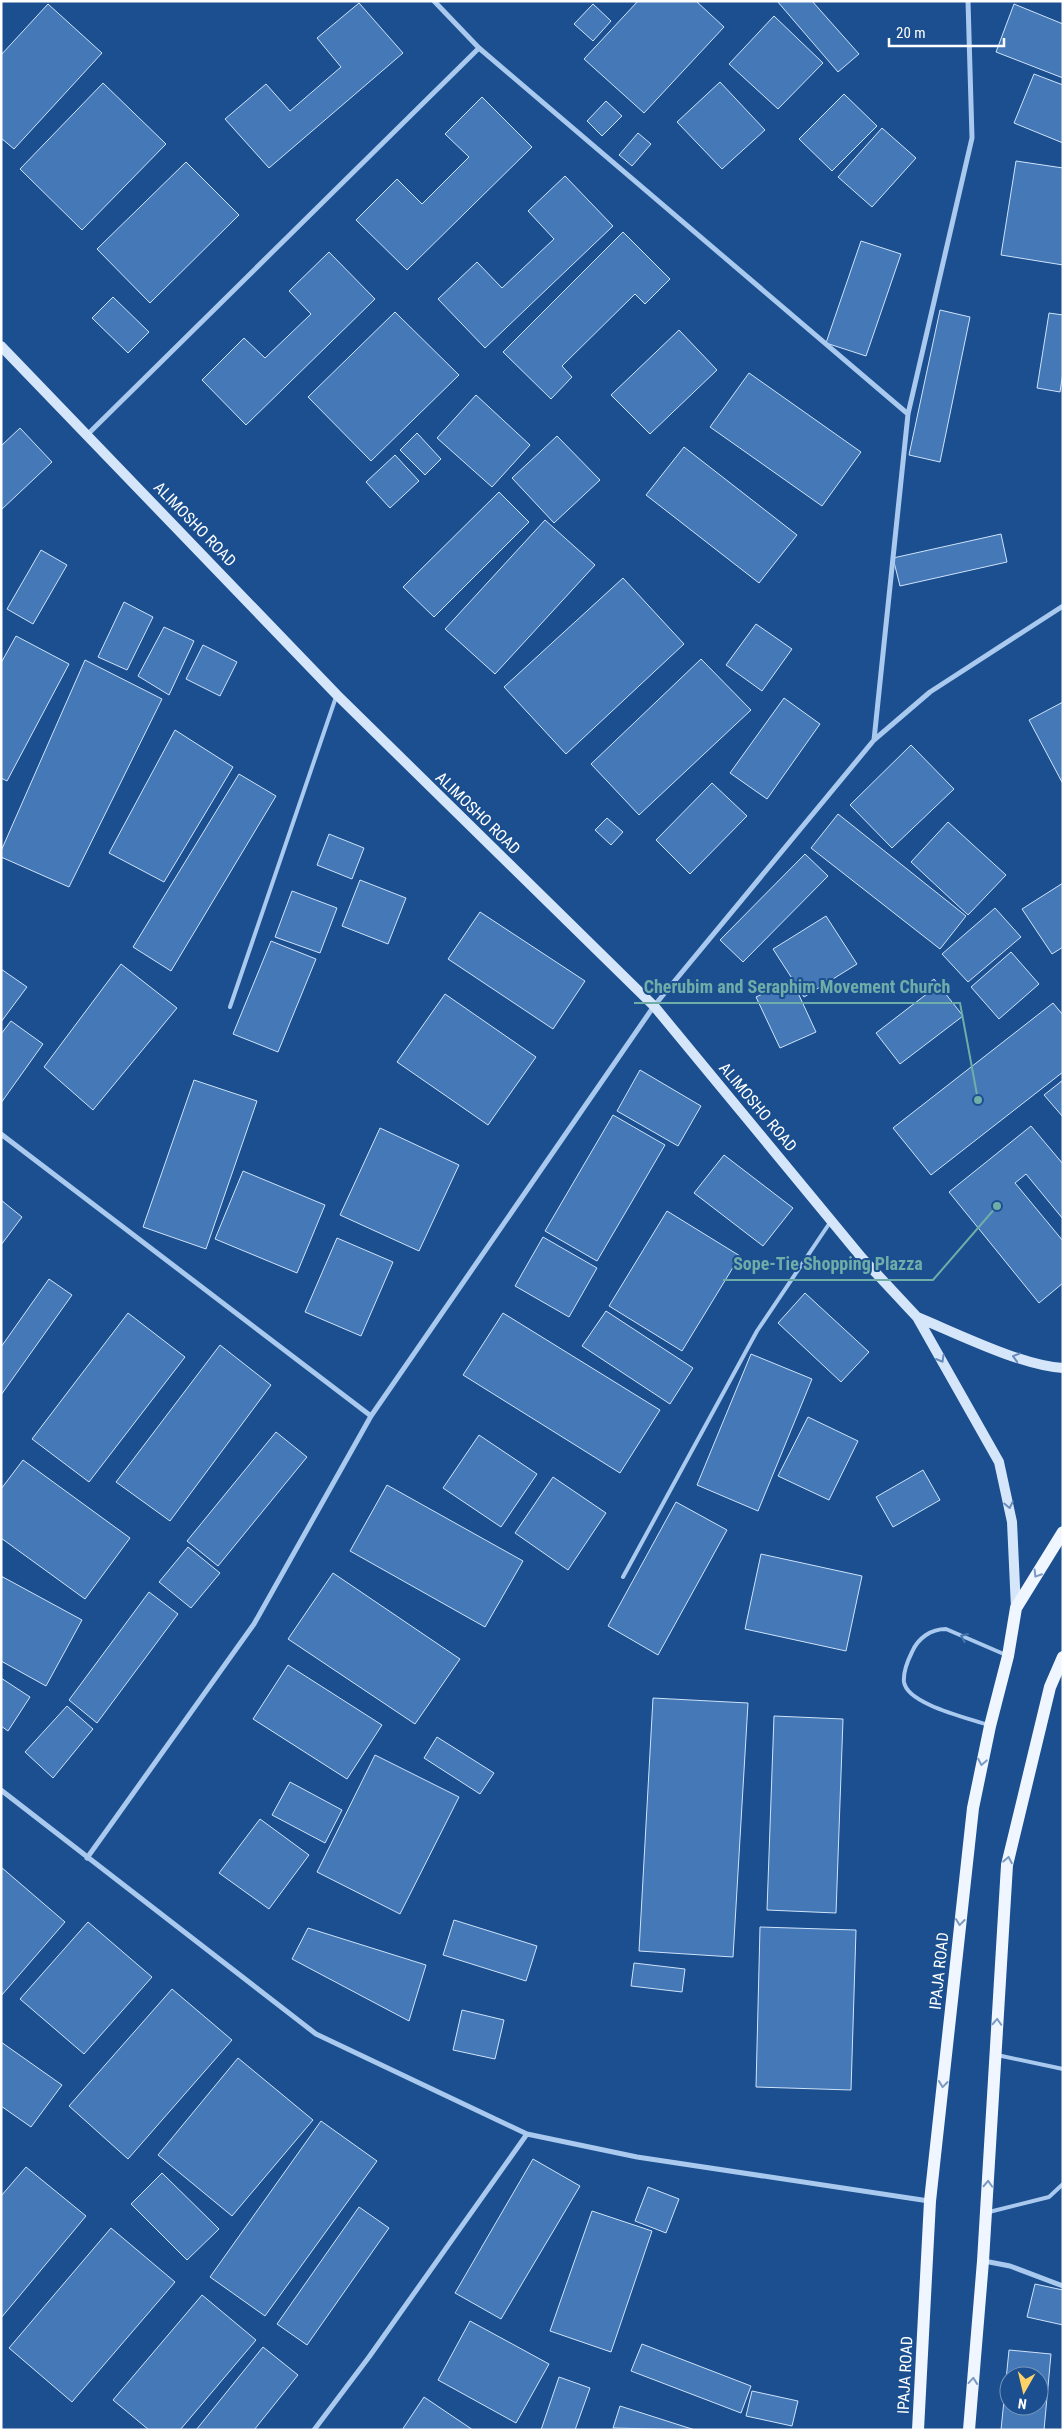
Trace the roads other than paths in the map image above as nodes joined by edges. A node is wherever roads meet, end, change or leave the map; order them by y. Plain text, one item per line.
1 (434, 1) edge
2 (968, 1) edge
3 (479, 48) junction
4 (1, 346) edge
5 (908, 414) junction
6 (88, 434) junction
7 (1063, 606) edge
8 (337, 695) junction
9 (874, 740) junction
10 (654, 1006) junction
11 (230, 1007) dead end
12 (1, 1134) edge
13 (832, 1220) junction
14 (917, 1317) junction
15 (1063, 1368) edge
16 (370, 1416) junction
17 (1063, 1532) edge
18 (623, 1577) dead end
19 (1016, 1608) junction
20 (1008, 1656) junction
21 (1063, 1657) edge
22 (990, 1726) junction
23 (1, 1790) edge
24 (87, 1858) junction
25 (995, 2054) junction
26 (1063, 2069) edge
27 (527, 2134) junction
28 (1063, 2184) edge
29 (930, 2201) junction
30 (986, 2212) junction
31 (984, 2260) junction
32 (1063, 2286) edge
33 (314, 2430) edge
34 (918, 2430) edge
35 (968, 2430) edge

1 - 3 street
2 - 5 street
3 - 5 street
3 - 6 street
4 - 6 main road, ALIMOSHO ROAD
5 - 9 street
6 - 8 main road, ALIMOSHO ROAD
7 - 9 street
8 - 10 main road, ALIMOSHO ROAD
8 - 11 lane
9 - 10 street
10 - 13 main road, ALIMOSHO ROAD
10 - 16 street
12 - 16 street
13 - 14 main road, ALIMOSHO ROAD
13 - 18 lane
15 -> 14 main road, ALIMOSHO ROAD
14 -> 19 main road, ALIMOSHO ROAD
16 - 24 street
17 -> 19 main road, IPAJA ROAD
19 - 20 main road, IPAJA ROAD
20 - 22 main road, IPAJA ROAD
20 -> 22 lane
25 -> 21 main road
22 -> 29 main road, IPAJA ROAD
23 - 24 street
24 - 27 street
25 - 26 lane
30 -> 25 main road
27 - 29 street
27 - 33 street
28 - 30 lane
29 - 34 main road, IPAJA ROAD
30 - 31 main road
31 - 32 street
35 -> 31 main road

